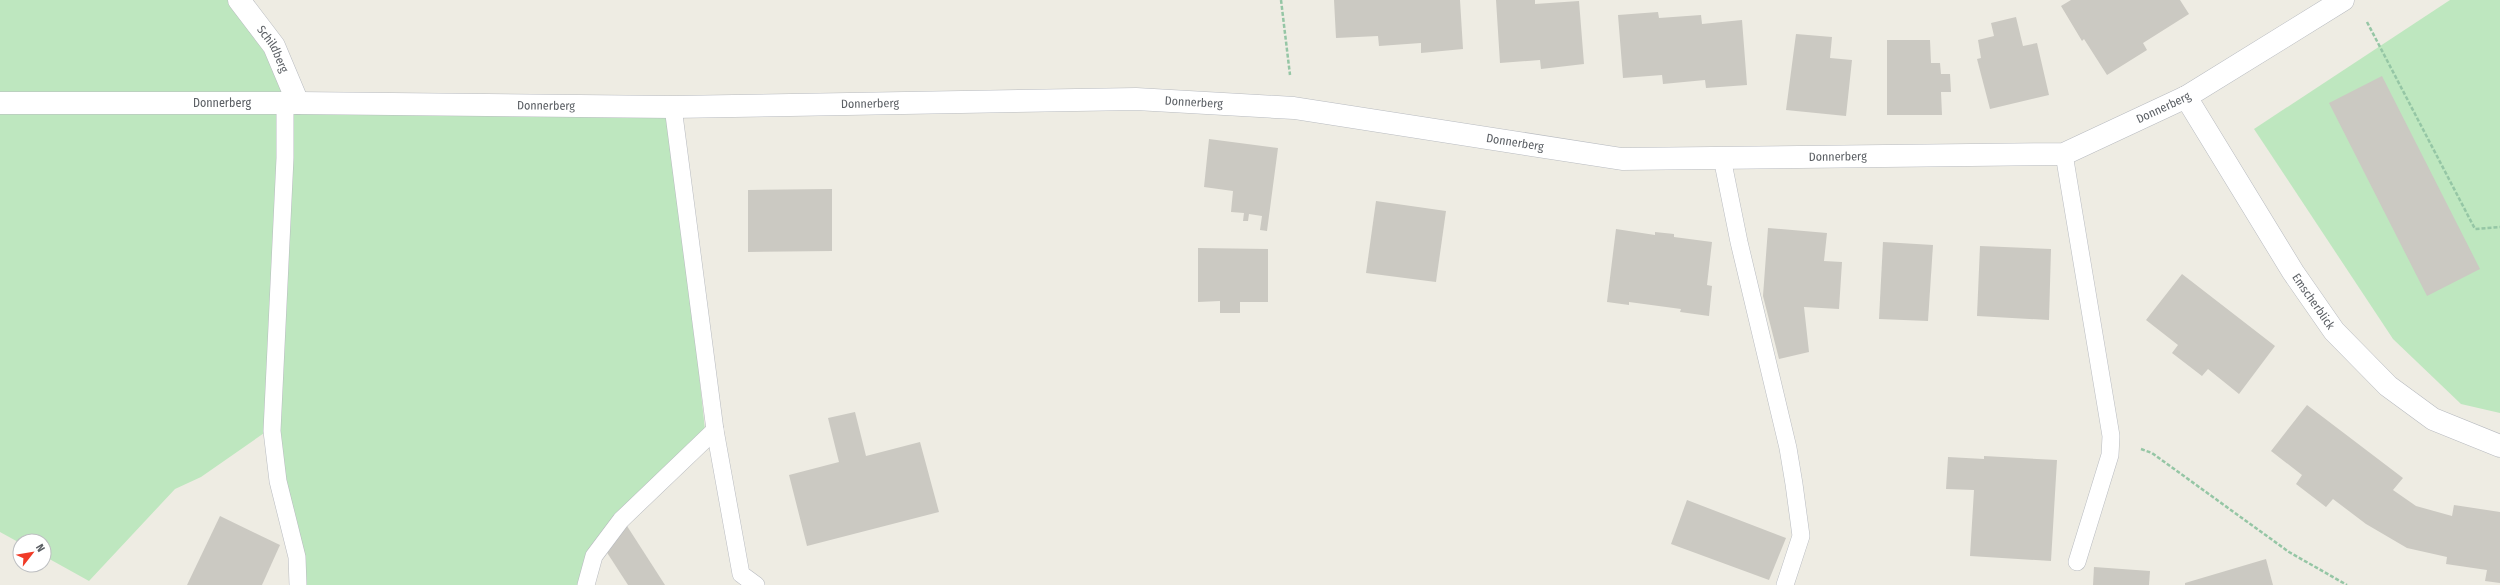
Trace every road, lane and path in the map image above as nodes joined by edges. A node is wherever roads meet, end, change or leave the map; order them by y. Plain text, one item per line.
1 (239, 0) edge
2 (1282, 0) edge
3 (2344, 0) edge
4 (2367, 21) dead end
5 (2186, 97) junction
6 (0, 103) edge
7 (291, 103) junction
8 (673, 107) junction
9 (1294, 108) junction
10 (2064, 154) junction
11 (1722, 158) junction
12 (2500, 227) edge
13 (715, 430) junction
14 (2111, 436) junction
15 (2500, 446) edge
16 (2077, 562) dead end
17 (298, 585) edge
18 (586, 585) edge
19 (756, 585) edge
20 (1785, 585) edge
21 (2347, 585) edge

1 - 7 street, Schildberg
2 - 9 path
3 - 5 street, Donnerberg
4 - 12 path
5 - 10 street, Donnerberg
5 - 15 street, Emscherblick
6 - 7 street, Donnerberg
7 - 8 street, Donnerberg
7 - 17 lane
8 - 9 street, Donnerberg
8 - 13 lane
9 - 11 street, Donnerberg
10 - 11 street, Donnerberg
10 - 14 lane
11 - 20 lane
13 - 18 lane
13 - 19 lane
14 - 16 lane
14 - 21 path

